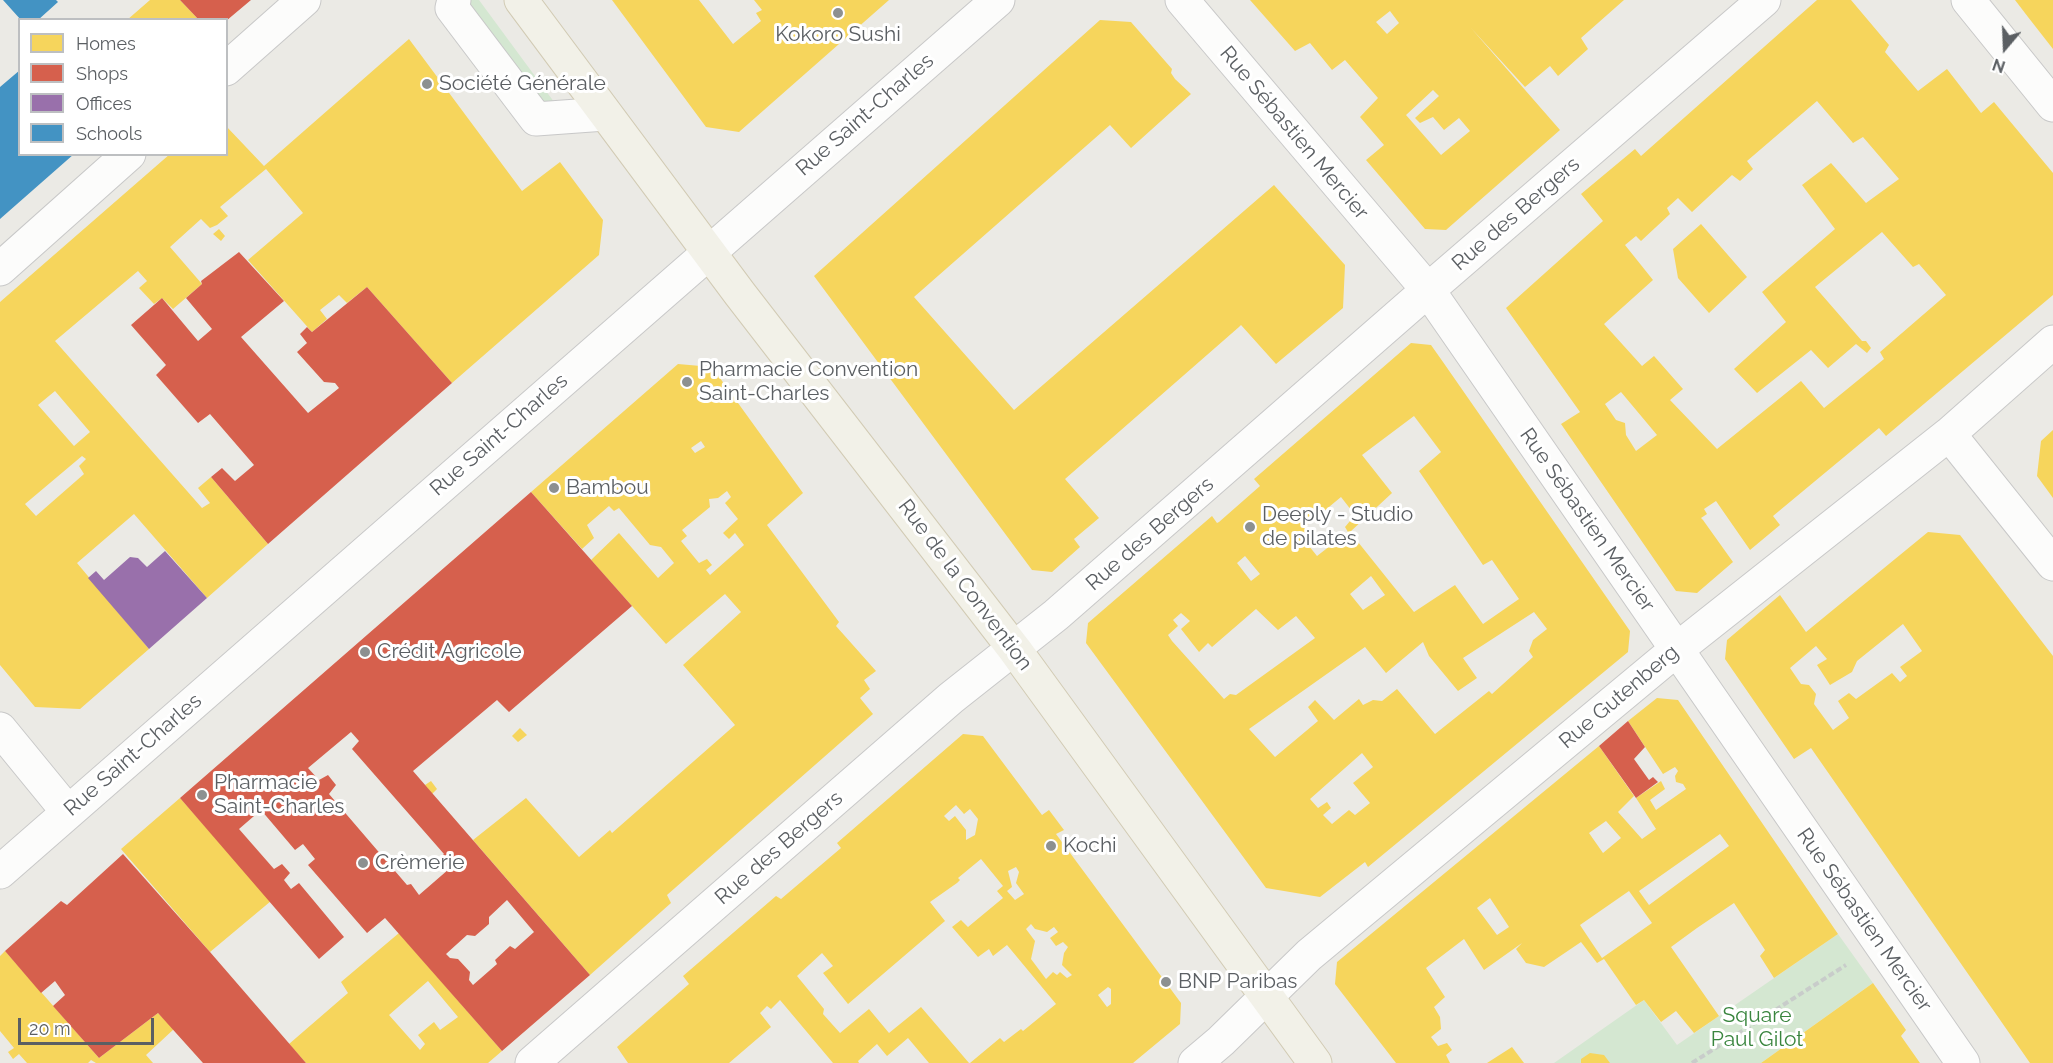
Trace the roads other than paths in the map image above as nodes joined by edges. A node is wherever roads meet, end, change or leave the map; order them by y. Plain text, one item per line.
1 (304, 0) edge
2 (454, 0) edge
3 (521, 0) edge
4 (998, 0) edge
5 (1182, 0) edge
6 (1764, 0) edge
7 (1968, 0) edge
8 (228, 67) edge
9 (2053, 105) edge
10 (605, 114) junction
11 (127, 156) edge
12 (708, 251) junction
13 (0, 268) edge
14 (1428, 290) junction
15 (2053, 342) edge
16 (1949, 434) junction
17 (2053, 564) edge
18 (1015, 650) junction
19 (1676, 650) junction
20 (0, 729) edge
21 (68, 812) junction
22 (0, 872) edge
23 (1266, 998) junction
24 (532, 1063) edge
25 (1195, 1063) edge
26 (1315, 1063) edge
27 (1963, 1063) edge

1 - 8 street
2 - 10 street
3 - 10 main road, Rue de la Convention
4 - 12 street, Rue Saint-Charles
5 - 14 street, Rue Sébastien Mercier
6 - 14 street, Rue des Bergers
7 - 9 street
10 - 12 main road, Rue de la Convention
11 - 13 street
12 - 18 main road, Rue de la Convention
12 - 21 street, Rue Saint-Charles
14 - 18 street, Rue des Bergers
14 - 19 street, Rue Sébastien Mercier
15 - 16 street, Rue Gutenberg
16 - 17 street
16 - 19 street, Rue Gutenberg
18 - 23 main road, Rue de la Convention
18 - 24 street, Rue des Bergers
19 - 23 street, Rue Gutenberg
19 - 27 street, Rue Sébastien Mercier
20 - 21 street
21 - 22 street, Rue Saint-Charles
23 - 25 street, Rue Gutenberg
23 - 26 main road, Rue de la Convention

